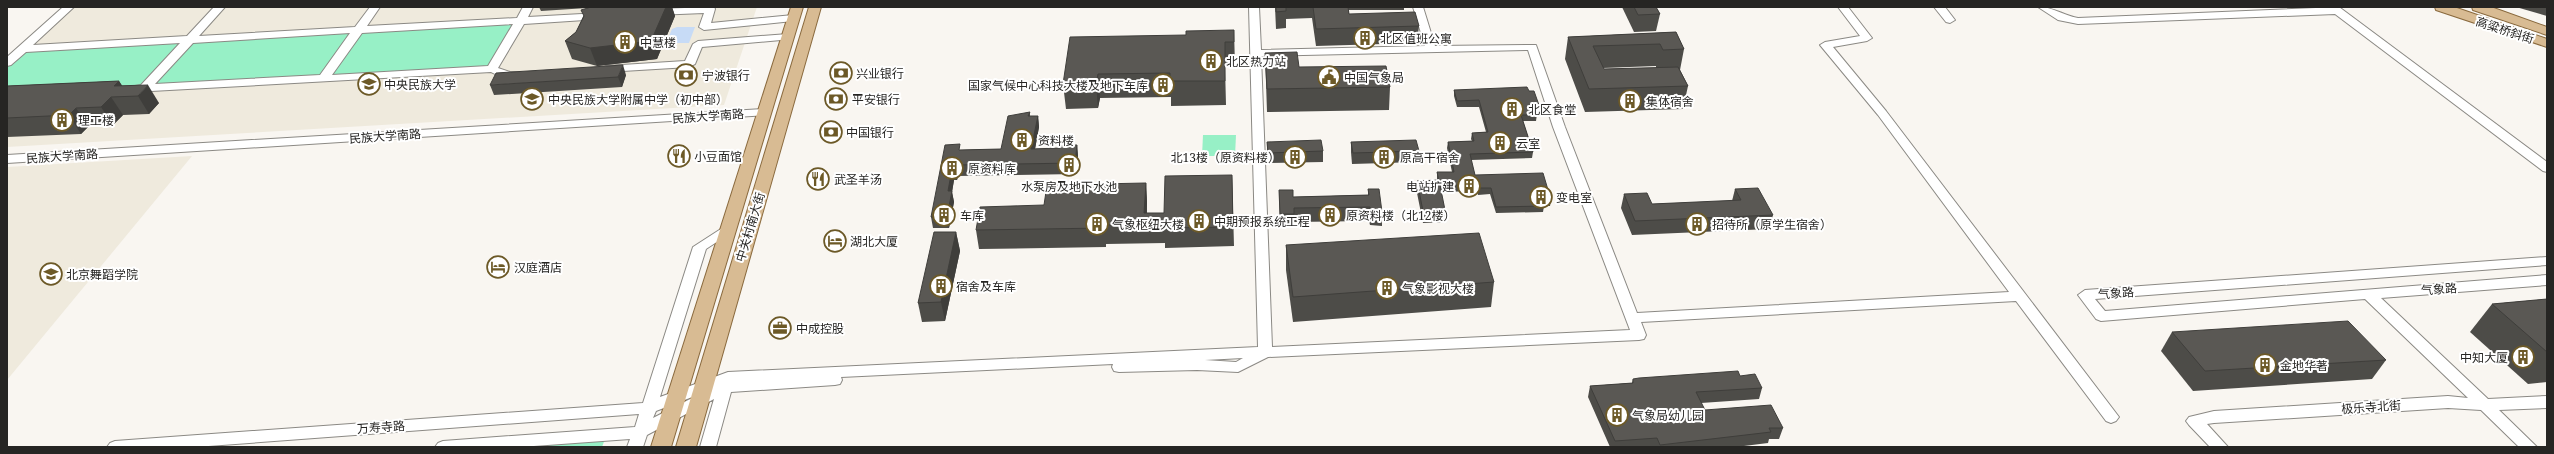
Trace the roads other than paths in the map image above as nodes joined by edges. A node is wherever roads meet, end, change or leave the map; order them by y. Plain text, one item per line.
1 (69, 7) edge
2 (220, 7) edge
3 (375, 7) edge
4 (528, 7) edge
5 (815, 7) edge
6 (1254, 7) edge
7 (1418, 7) edge
8 (1843, 7) edge
9 (1939, 7) edge
10 (2043, 7) edge
11 (2441, 7) edge
12 (2446, 7) edge
13 (2478, 7) edge
14 (2490, 7) edge
15 (2335, 9) edge
16 (641, 13) edge
17 (795, 13) edge
18 (610, 15) edge
19 (520, 20) junction
20 (1950, 20) dead end
21 (2547, 26) edge
22 (704, 27) junction
23 (358, 30) junction
24 (2547, 31) edge
25 (788, 37) junction
26 (2547, 38) edge
27 (190, 39) junction
28 (2547, 43) edge
29 (698, 44) junction
30 (22, 49) junction
31 (1431, 49) junction
32 (1254, 53) junction
33 (7, 63) edge
34 (492, 69) junction
35 (597, 70) edge
36 (530, 74) edge
37 (323, 79) junction
38 (145, 88) junction
39 (122, 90) edge
40 (763, 112) junction
41 (7, 159) edge
42 (2547, 168) edge
43 (727, 229) junction
44 (2547, 261) edge
45 (2547, 280) edge
46 (2221, 285) junction
47 (2368, 294) junction
48 (2021, 296) junction
49 (2239, 305) junction
50 (1632, 318) junction
51 (1265, 353) junction
52 (727, 382) junction
53 (701, 393) junction
54 (2547, 402) edge
55 (2485, 405) junction
56 (673, 406) junction
57 (647, 408) junction
58 (2111, 417) dead end
59 (640, 432) junction
60 (115, 447) edge
61 (443, 447) edge
62 (635, 447) edge
63 (661, 447) edge
64 (686, 447) edge
65 (708, 447) edge
66 (2220, 447) edge
67 (2530, 447) edge

1 - 30 street
2 - 27 street
3 - 23 street
4 - 19 street
5 - 53 main road, 中关村南大街
6 - 32 street
7 - 31 street
8 - 48 street
9 - 20 street
10 - 15 street
11 - 28 main road, 高粱桥斜街
12 - 26 main road
13 - 24 main road
14 - 21 main road, 高粱桥斜街
15 - 42 street
16 - 22 street
17 - 22 street
17 - 25 main road, 中关村南大街
18 - 19 street
19 - 23 street
19 - 34 street
22 - 29 street
23 - 27 street
23 - 37 street
25 - 29 street
25 - 40 main road, 中关村南大街
27 - 30 street
27 - 38 street
29 - 35 street
30 - 33 street
31 - 32 street
31 - 50 street
32 - 51 street
34 - 36 street
34 - 37 street
37 - 38 street
38 - 39 street
40 - 41 street, 民族大学南路
40 - 43 main road, 中关村南大街
43 - 56 main road, 中关村南大街
43 - 57 street, 中关村南大街
44 - 46 street, 气象路
45 - 47 street, 气象路
46 - 49 street
46 - 49 street, 气象路
47 - 49 street, 气象路
47 - 55 street
48 - 50 street
48 - 58 street
50 - 51 street
51 - 52 street
52 - 53 street
52 - 65 street
53 - 56 street
53 - 64 main road, 中关村南大街
54 - 55 street, 极乐寺北街
55 - 66 street, 极乐寺北街
55 - 67 street
56 - 57 street, 万寿寺路
56 - 59 street
56 - 63 main road, 中关村南大街
57 - 59 street, 中关村南大街
57 - 60 street, 万寿寺路
59 - 61 street
59 - 62 street, 中关村南大街

